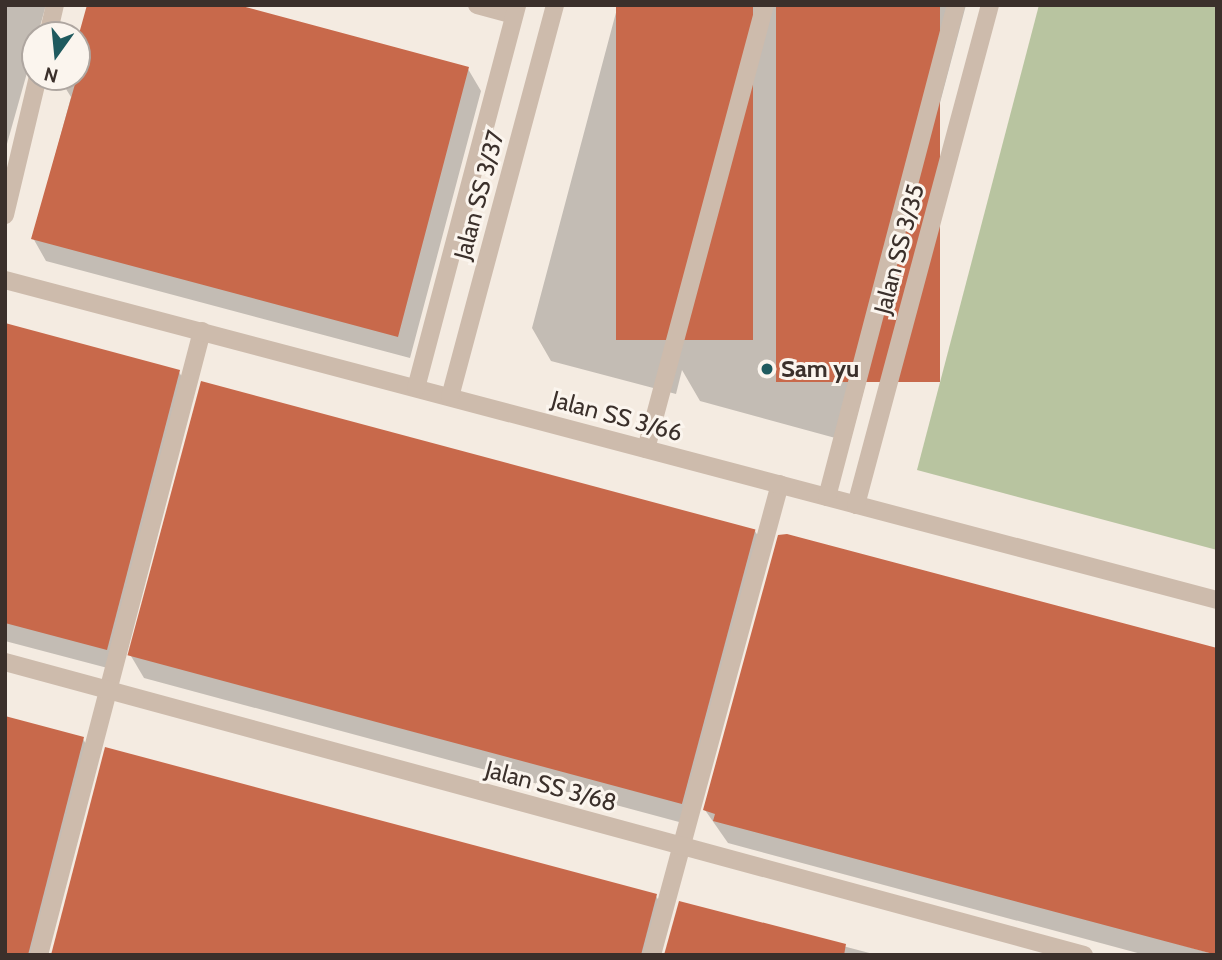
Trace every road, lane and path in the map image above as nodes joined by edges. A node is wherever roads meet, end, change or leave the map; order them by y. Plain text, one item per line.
1 (477, 5) edge
2 (555, 5) edge
3 (765, 5) edge
4 (956, 5) edge
5 (990, 5) edge
6 (516, 10) edge
7 (35, 91) edge
8 (5, 215) edge
9 (5, 280) edge
10 (202, 331) junction
11 (416, 388) junction
12 (450, 397) junction
13 (646, 449) junction
14 (780, 484) junction
15 (827, 497) junction
16 (856, 505) junction
17 (1217, 600) edge
18 (5, 662) edge
19 (108, 690) junction
20 (679, 846) junction
21 (39, 955) edge
22 (652, 955) edge
23 (1084, 955) edge

1 - 6 street
2 - 12 street, Jalan SS 3/37
3 - 13 street
4 - 15 street, Jalan SS 3/35
5 - 16 street, Jalan SS 3/35
6 - 11 street, Jalan SS 3/37
7 - 8 street
9 - 10 street, Jalan SS 3/66
10 - 11 street, Jalan SS 3/66
10 - 19 street
11 - 12 street, Jalan SS 3/66
12 - 13 street, Jalan SS 3/66
13 - 14 street, Jalan SS 3/66
14 - 15 street, Jalan SS 3/66
14 - 20 street
15 - 16 street, Jalan SS 3/66
16 - 17 street, Jalan SS 3/66
18 - 19 street, Jalan SS 3/68
19 - 20 street, Jalan SS 3/68
19 - 21 street
20 - 22 street
20 - 23 street, Jalan SS 3/68

